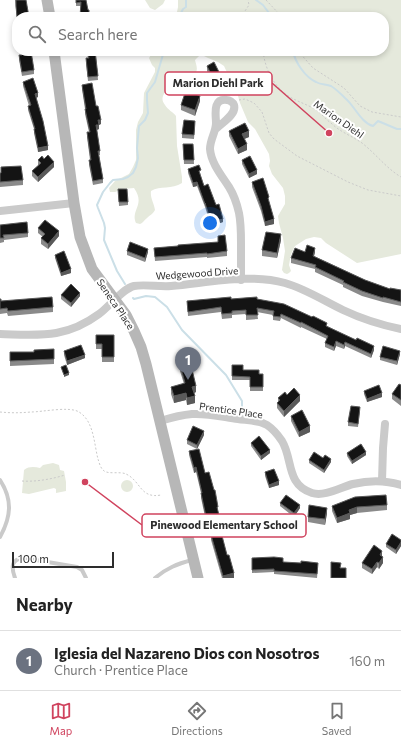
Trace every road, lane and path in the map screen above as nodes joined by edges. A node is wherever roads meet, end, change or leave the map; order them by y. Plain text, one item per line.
1 (47, 0) edge
2 (248, 0) edge
3 (266, 0) edge
4 (49, 12) edge
5 (245, 12) edge
6 (277, 12) edge
7 (55, 56) edge
8 (264, 56) edge
9 (302, 56) edge
10 (234, 104) junction
11 (401, 117) edge
12 (215, 130) junction
13 (401, 177) edge
14 (401, 196) edge
15 (74, 202) junction
16 (0, 211) edge
17 (241, 280) junction
18 (115, 300) junction
19 (401, 329) edge
20 (0, 334) edge
21 (0, 412) edge
22 (160, 420) junction
23 (385, 424) dead end
24 (65, 475) dead end
25 (0, 480) edge
26 (382, 480) junction
27 (22, 481) dead end
28 (401, 485) edge
29 (161, 495) dead end
30 (0, 537) edge
31 (194, 560) junction
32 (15, 578) edge
33 (86, 578) edge
34 (155, 578) edge
35 (198, 578) edge

1 - 4 street
2 - 5 path
3 - 6 path
7 - 15 street, Seneca Place
8 - 13 path, Marion Diehl
9 - 11 path
10 - 12 street
10 - 12 street
10 - 14 path
12 - 17 street
15 - 16 street
15 - 18 street, Seneca Place
17 - 18 street, Wedgewood Drive
17 - 19 street, Wedgewood Drive
18 - 20 street, Wedgewood Drive
18 - 22 street, Seneca Place
21 - 29 path
22 - 26 street, Prentice Place
22 - 31 street, Seneca Place
23 - 26 street
24 - 27 path
25 - 30 lane
26 - 28 street, Prentice Place
31 - 34 lane
31 - 35 street, Seneca Place
32 - 33 lane

